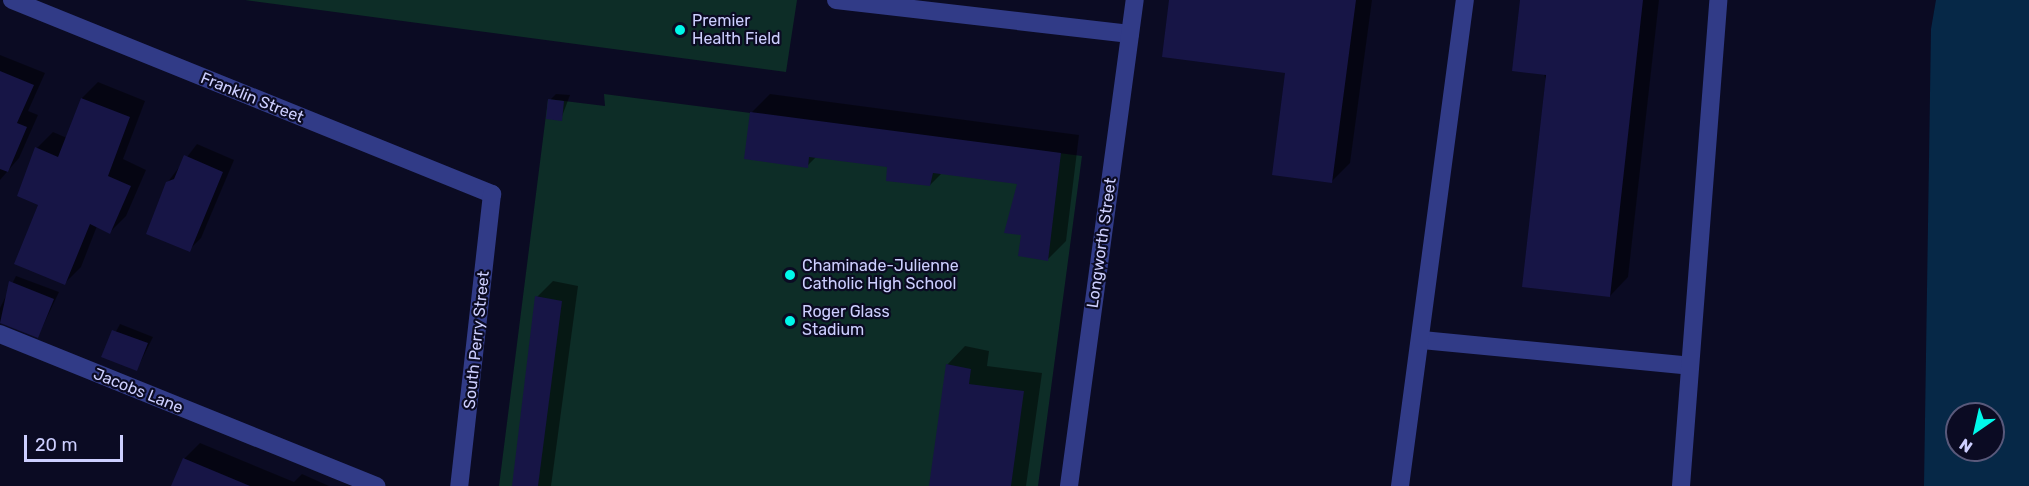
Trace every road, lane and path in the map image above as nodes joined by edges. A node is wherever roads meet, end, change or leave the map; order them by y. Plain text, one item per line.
1 (12, 0) edge
2 (836, 0) edge
3 (1135, 0) edge
4 (1465, 0) edge
5 (1718, 0) edge
6 (1130, 34) junction
7 (492, 194) joint
8 (0, 334) edge
9 (1422, 340) junction
10 (1690, 366) junction
11 (377, 486) edge
12 (459, 486) edge
13 (1069, 486) edge
14 (1400, 486) edge
15 (1681, 486) edge

1 - 7 street, Franklin Street
2 - 6 street
3 - 6 street, Longworth Street
4 - 9 street
5 - 10 street
6 - 13 street, Longworth Street
7 - 12 street, South Perry Street
8 - 11 street, Jacobs Lane
9 - 10 street
9 - 14 street
10 - 15 street

